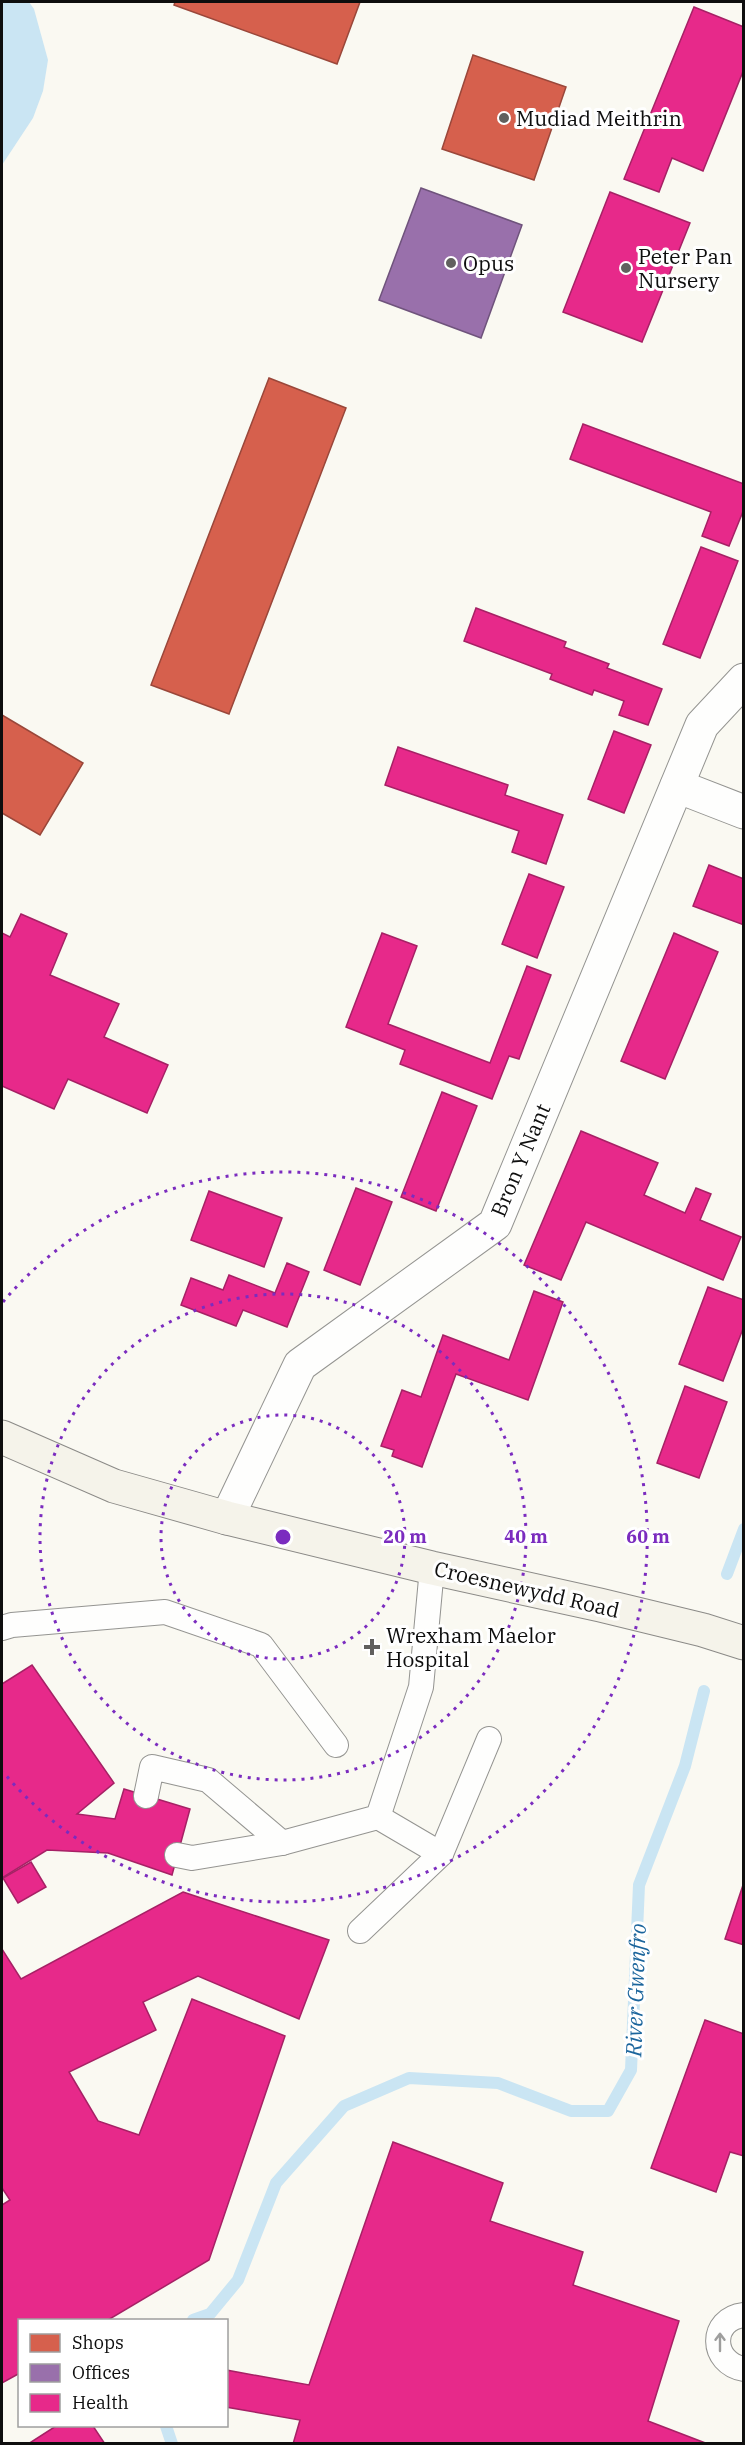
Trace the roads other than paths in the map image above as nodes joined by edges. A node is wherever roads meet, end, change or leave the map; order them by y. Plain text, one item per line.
1 (744, 680) edge
2 (677, 786) junction
3 (744, 812) edge
4 (2, 1437) edge
5 (227, 1518) junction
6 (432, 1568) junction
7 (5, 1621) edge
8 (744, 1643) edge
9 (489, 1739) dead end
10 (336, 1745) dead end
11 (146, 1796) dead end
12 (378, 1817) junction
13 (282, 1843) junction
14 (441, 1854) junction
15 (177, 1855) dead end
16 (360, 1931) dead end
17 (739, 2315) edge
18 (744, 2369) edge

1 - 2 street, Bron Y Nant
2 - 3 street
2 - 5 street, Bron Y Nant
4 - 5 street, Croesnewydd Road
5 - 6 street, Croesnewydd Road
6 - 8 street, Croesnewydd Road
6 - 12 lane
7 - 10 lane
9 - 14 lane
11 - 13 lane
12 - 13 lane
12 - 14 lane
13 - 15 lane
14 - 16 lane
18 -> 17 lane

